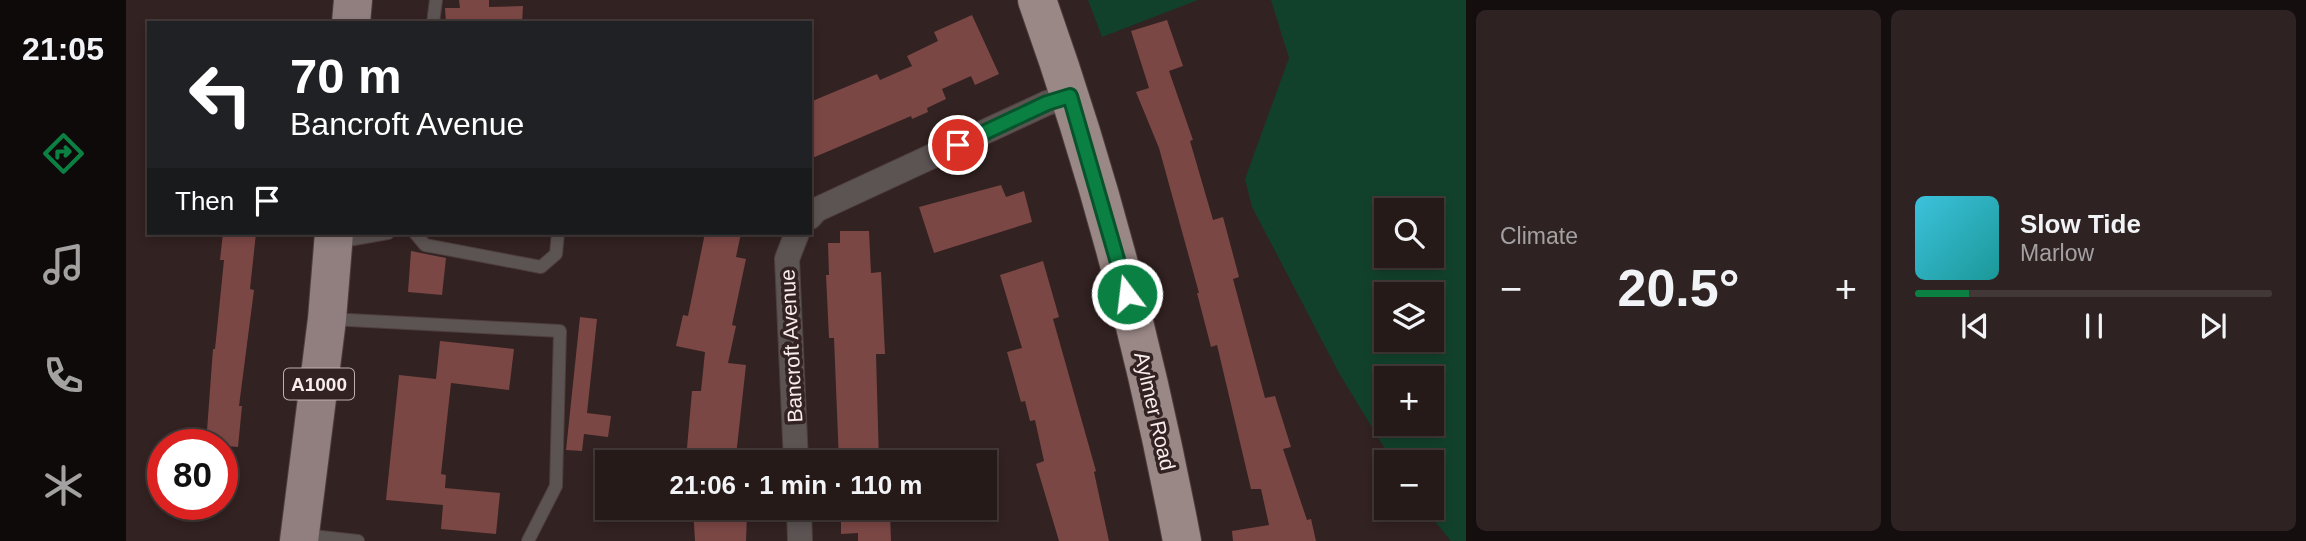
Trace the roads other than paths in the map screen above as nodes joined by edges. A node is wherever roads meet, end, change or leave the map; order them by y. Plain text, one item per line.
1 (353, 0) edge
2 (436, 0) edge
3 (1037, 0) edge
4 (351, 21) edge
5 (433, 21) edge
6 (1070, 96) junction
7 (812, 215) edge
8 (366, 235) edge
9 (417, 235) edge
10 (558, 235) edge
11 (796, 235) edge
12 (334, 238) edge
13 (327, 319) junction
14 (795, 450) edge
15 (799, 520) edge
16 (299, 538) edge
17 (340, 540) edge
18 (358, 541) edge
19 (528, 541) edge
20 (800, 541) edge
21 (1182, 541) edge

1 - 4 main road
2 - 5 lane
3 - 6 highway, Aylmer Road
6 - 7 street
6 - 21 highway, Aylmer Road
8 - 12 lane
9 - 10 lane
11 - 14 street, Bancroft Avenue
12 - 13 main road, A1000
13 - 16 main road, A1000
13 - 19 lane
15 - 20 street
16 - 17 lane
17 - 18 lane

